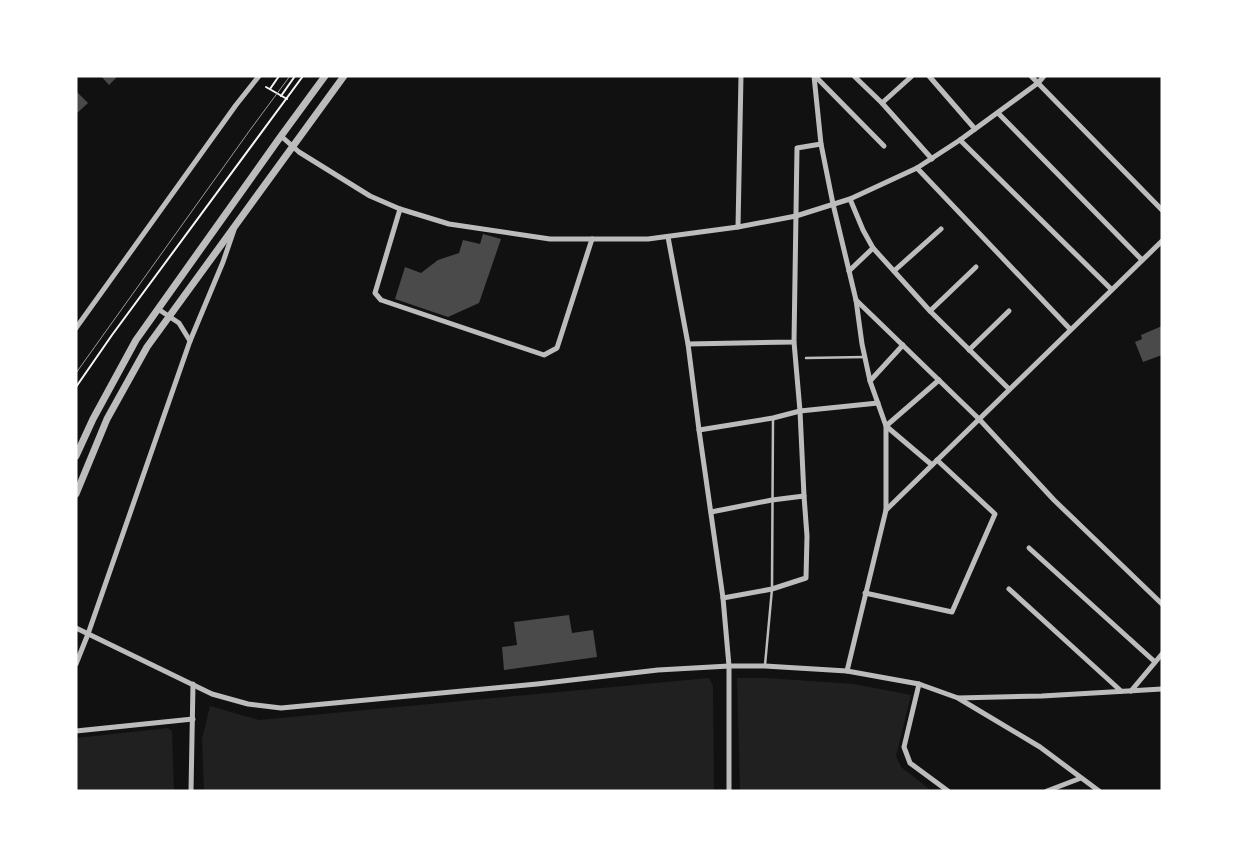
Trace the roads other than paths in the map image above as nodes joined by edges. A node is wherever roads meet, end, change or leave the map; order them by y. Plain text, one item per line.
1 (259, 76) edge
2 (325, 76) edge
3 (344, 76) edge
4 (742, 76) edge
5 (814, 76) edge
6 (854, 76) edge
7 (912, 76) edge
8 (929, 76) edge
9 (1031, 76) edge
10 (1044, 76) edge
11 (1038, 83) junction
12 (882, 103) junction
13 (998, 113) junction
14 (975, 129) junction
15 (281, 136) junction
16 (960, 140) junction
17 (822, 144) junction
18 (884, 146) dead end
19 (292, 147) junction
20 (932, 158) junction
21 (917, 168) junction
22 (850, 199) junction
23 (833, 204) junction
24 (400, 209) junction
25 (1162, 210) edge
26 (796, 216) junction
27 (236, 226) junction
28 (738, 227) junction
29 (941, 229) dead end
30 (668, 237) junction
31 (592, 239) junction
32 (1162, 241) edge
33 (873, 248) junction
34 (1142, 260) junction
35 (976, 267) dead end
36 (849, 271) junction
37 (894, 271) junction
38 (1111, 289) junction
39 (856, 300) junction
40 (158, 308) junction
41 (930, 311) junction
42 (1010, 311) dead end
43 (169, 316) junction
44 (76, 328) edge
45 (1070, 329) junction
46 (190, 341) junction
47 (794, 342) junction
48 (688, 344) junction
49 (903, 345) junction
50 (969, 350) junction
51 (865, 357) junction
52 (806, 358) dead end
53 (939, 380) junction
54 (870, 381) junction
55 (1009, 389) junction
56 (878, 403) junction
57 (800, 411) junction
58 (773, 418) junction
59 (979, 419) junction
60 (886, 426) junction
61 (699, 430) junction
62 (76, 456) edge
63 (934, 462) junction
64 (76, 494) edge
65 (804, 496) junction
66 (772, 500) junction
67 (886, 510) junction
68 (711, 512) junction
69 (1030, 548) dead end
70 (772, 589) junction
71 (1009, 589) dead end
72 (865, 593) junction
73 (723, 598) junction
74 (1162, 604) edge
75 (76, 628) edge
76 (88, 634) junction
77 (1162, 654) edge
78 (1155, 662) junction
79 (76, 664) edge
80 (728, 666) junction
81 (765, 666) junction
82 (847, 671) junction
83 (193, 684) junction
84 (919, 684) junction
85 (1162, 690) edge
86 (1121, 691) junction
87 (1131, 692) junction
88 (958, 698) junction
89 (193, 719) junction
90 (76, 731) edge
91 (1081, 778) junction
92 (191, 791) edge
93 (730, 791) edge
94 (948, 791) edge
95 (1047, 791) edge
96 (1099, 791) edge

1 - 44 street
2 - 15 street
3 - 19 street
4 - 28 street
5 - 17 street
5 - 18 street
6 - 12 street
7 - 12 street
8 - 14 street
9 - 11 street
10 - 11 street
11 - 13 street
11 - 25 street
12 - 20 street
13 - 14 street
13 - 34 street
14 - 16 street
15 - 19 street
15 - 40 street
16 - 20 street
16 - 38 street
17 - 23 street
17 - 26 street
19 - 24 street
19 - 27 street
20 - 21 street
21 - 22 street
21 - 45 street
22 - 23 street
22 - 33 street
23 - 26 street
23 - 36 street
24 - 31 street
24 - 31 street
26 - 28 street
26 - 47 street
27 - 43 street
27 - 46 street
28 - 30 street
29 - 37 street
30 - 31 street
30 - 48 street
32 - 34 street
33 - 36 street
33 - 37 street
34 - 38 street
35 - 41 street
36 - 39 street
37 - 41 street
38 - 45 street
39 - 49 street
39 - 51 street
40 - 43 street
40 - 62 street
41 - 50 street
42 - 50 street
43 - 46 street
43 - 64 street
45 - 55 street
46 - 76 street
47 - 48 street
47 - 57 street
48 - 61 street
49 - 53 street
49 - 54 street
50 - 55 street
51 - 52 lane
51 - 54 street
53 - 59 street
53 - 60 street
54 - 56 street
55 - 59 street
56 - 57 street
56 - 60 street
57 - 58 street
57 - 65 street
58 - 61 street
58 - 66 lane
59 - 63 street
59 - 74 street
60 - 63 street
60 - 67 street
61 - 68 street
63 - 67 street
63 - 72 street
65 - 66 street
65 - 70 street
66 - 68 street
66 - 70 lane
67 - 72 street
68 - 73 street
69 - 78 street
70 - 73 street
70 - 81 lane
71 - 86 street
72 - 82 street
73 - 80 street
75 - 76 street
76 - 79 street
76 - 83 street
77 - 78 street
78 - 87 street
80 - 81 street
80 - 83 street
80 - 93 street
81 - 82 street
82 - 84 street
83 - 89 street
84 - 88 street
84 - 94 street
85 - 87 street
86 - 87 street
86 - 88 street
88 - 91 street
89 - 90 street
89 - 92 street
91 - 95 street
91 - 96 street

